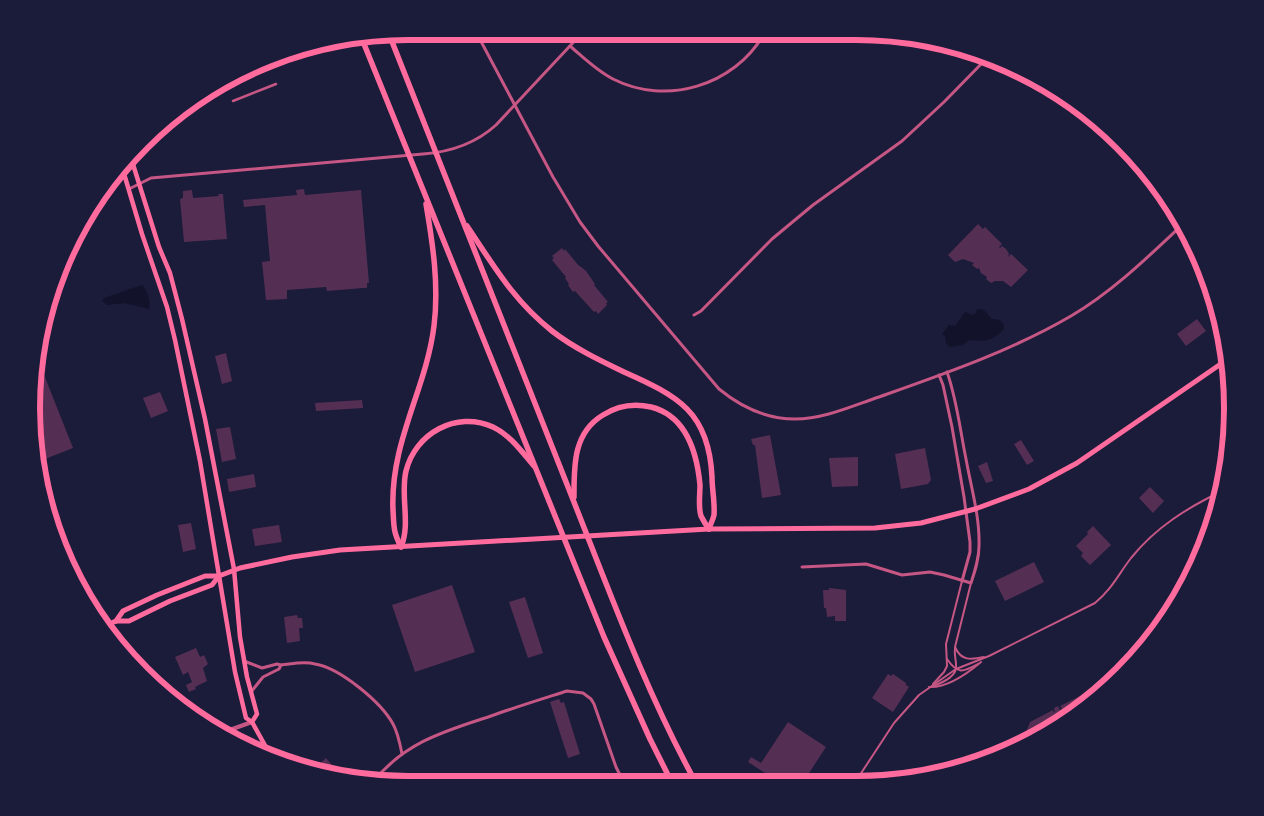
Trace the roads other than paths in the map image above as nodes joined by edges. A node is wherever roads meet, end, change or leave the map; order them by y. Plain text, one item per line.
1 (480, 40) edge
2 (576, 40) edge
3 (759, 40) edge
4 (392, 41) edge
5 (363, 43) edge
6 (570, 46) junction
7 (982, 63) edge
8 (276, 84) dead end
9 (232, 101) dead end
10 (515, 106) junction
11 (133, 163) edge
12 (124, 174) edge
13 (140, 183) junction
14 (129, 189) junction
15 (424, 194) junction
16 (462, 218) junction
17 (1177, 228) edge
18 (694, 315) dead end
19 (1221, 364) edge
20 (943, 374) junction
21 (538, 472) junction
22 (1213, 496) edge
23 (574, 501) junction
24 (975, 509) junction
25 (966, 511) junction
26 (708, 529) junction
27 (401, 547) junction
28 (802, 567) dead end
29 (234, 569) junction
30 (219, 576) junction
31 (962, 581) junction
32 (971, 583) junction
33 (116, 621) junction
34 (110, 624) edge
35 (955, 647) junction
36 (989, 656) junction
37 (947, 659) junction
38 (244, 661) junction
39 (981, 662) junction
40 (280, 665) junction
41 (956, 669) junction
42 (929, 688) junction
43 (251, 692) junction
44 (252, 722) junction
45 (230, 730) edge
46 (266, 748) edge
47 (402, 754) junction
48 (379, 775) edge
49 (620, 776) edge
50 (668, 776) edge
51 (693, 776) edge
52 (859, 776) edge

1 - 10 street
2 - 6 street
3 - 6 street
4 - 16 highway
5 - 15 highway
6 - 10 street
7 - 18 street
8 - 9 street
10 - 13 street
10 - 20 street
11 - 13 main road
12 - 14 main road
13 - 14 street
13 - 29 main road
14 - 30 main road
15 - 21 highway
15 - 27 highway
16 - 23 highway
16 - 26 highway
17 - 20 street
19 - 24 main road
20 - 24 street
20 - 25 street
21 - 27 highway
21 - 50 highway
22 - 36 lane
23 - 26 highway
23 - 51 highway
24 - 25 main road
24 - 32 street
25 - 26 main road
25 - 31 street
26 - 27 main road
27 - 29 main road
28 - 31 street
29 - 30 main road
29 - 38 main road
30 - 33 main road
30 - 33 main road
30 - 44 main road
31 - 32 street
31 - 37 lane
32 - 35 lane
33 - 34 main road
35 - 36 lane
35 - 41 lane
36 - 39 lane
36 - 41 lane
37 - 41 lane
37 - 42 lane
38 - 40 street
38 - 43 main road
39 - 41 lane
39 - 42 lane
40 - 43 street
40 - 47 street
41 - 42 lane
42 - 52 lane
43 - 44 main road
44 - 45 street
44 - 46 main road
47 - 48 street
47 - 49 street

